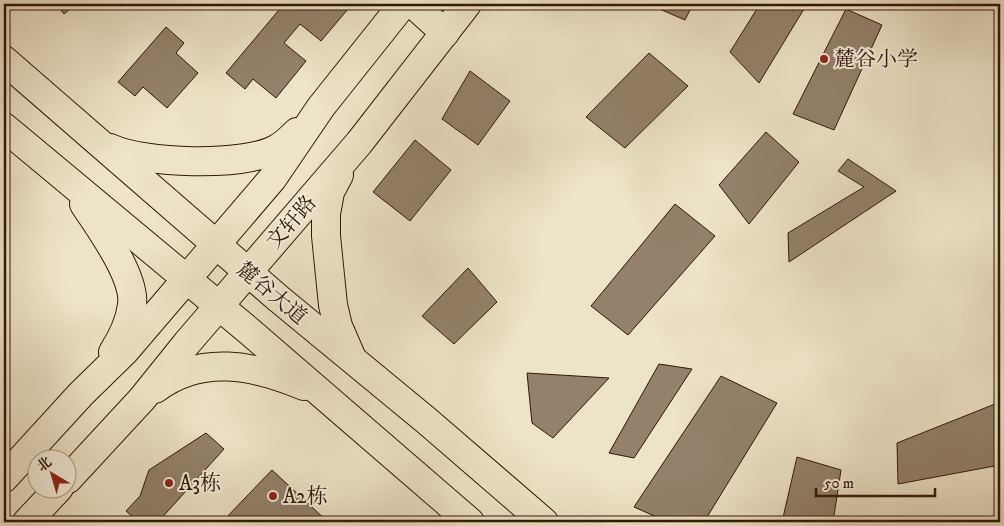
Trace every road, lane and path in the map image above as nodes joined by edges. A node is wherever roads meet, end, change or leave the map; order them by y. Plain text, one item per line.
1 (403, 4) edge
2 (413, 4) edge
3 (452, 15) edge
4 (4, 60) edge
5 (321, 108) junction
6 (4, 127) edge
7 (359, 142) junction
8 (102, 144) junction
9 (71, 184) junction
10 (216, 245) junction
11 (248, 273) junction
12 (187, 279) junction
13 (219, 306) junction
14 (352, 360) junction
15 (320, 393) junction
16 (81, 394) junction
17 (142, 399) junction
18 (78, 468) edge
19 (4, 478) edge
20 (49, 498) edge
21 (27, 522) edge
22 (470, 522) edge
23 (544, 522) edge

1 - 5 main road, 文轩路
2 - 3 main road
3 - 7 main road, 文轩路
4 - 8 main road, 麓谷大道
5 - 8 main road
5 - 10 main road, 文轩路
6 - 9 main road, 麓谷大道
7 - 11 main road, 文轩路
7 - 14 main road
8 - 10 main road, 麓谷大道
9 - 12 main road, 麓谷大道
9 - 16 main road
10 - 11 main road, 麓谷大道
10 - 12 main road, 文轩路
11 - 13 main road, 文轩路
11 - 14 main road, 麓谷大道
12 - 13 main road, 麓谷大道
12 - 16 main road, 文轩路
13 - 15 main road, 麓谷大道
13 - 17 main road, 文轩路
14 - 23 main road, 麓谷大道
15 - 17 main road
15 - 22 main road, 麓谷大道
16 - 19 main road, 文轩路
17 - 18 main road, 文轩路
20 - 21 main road

